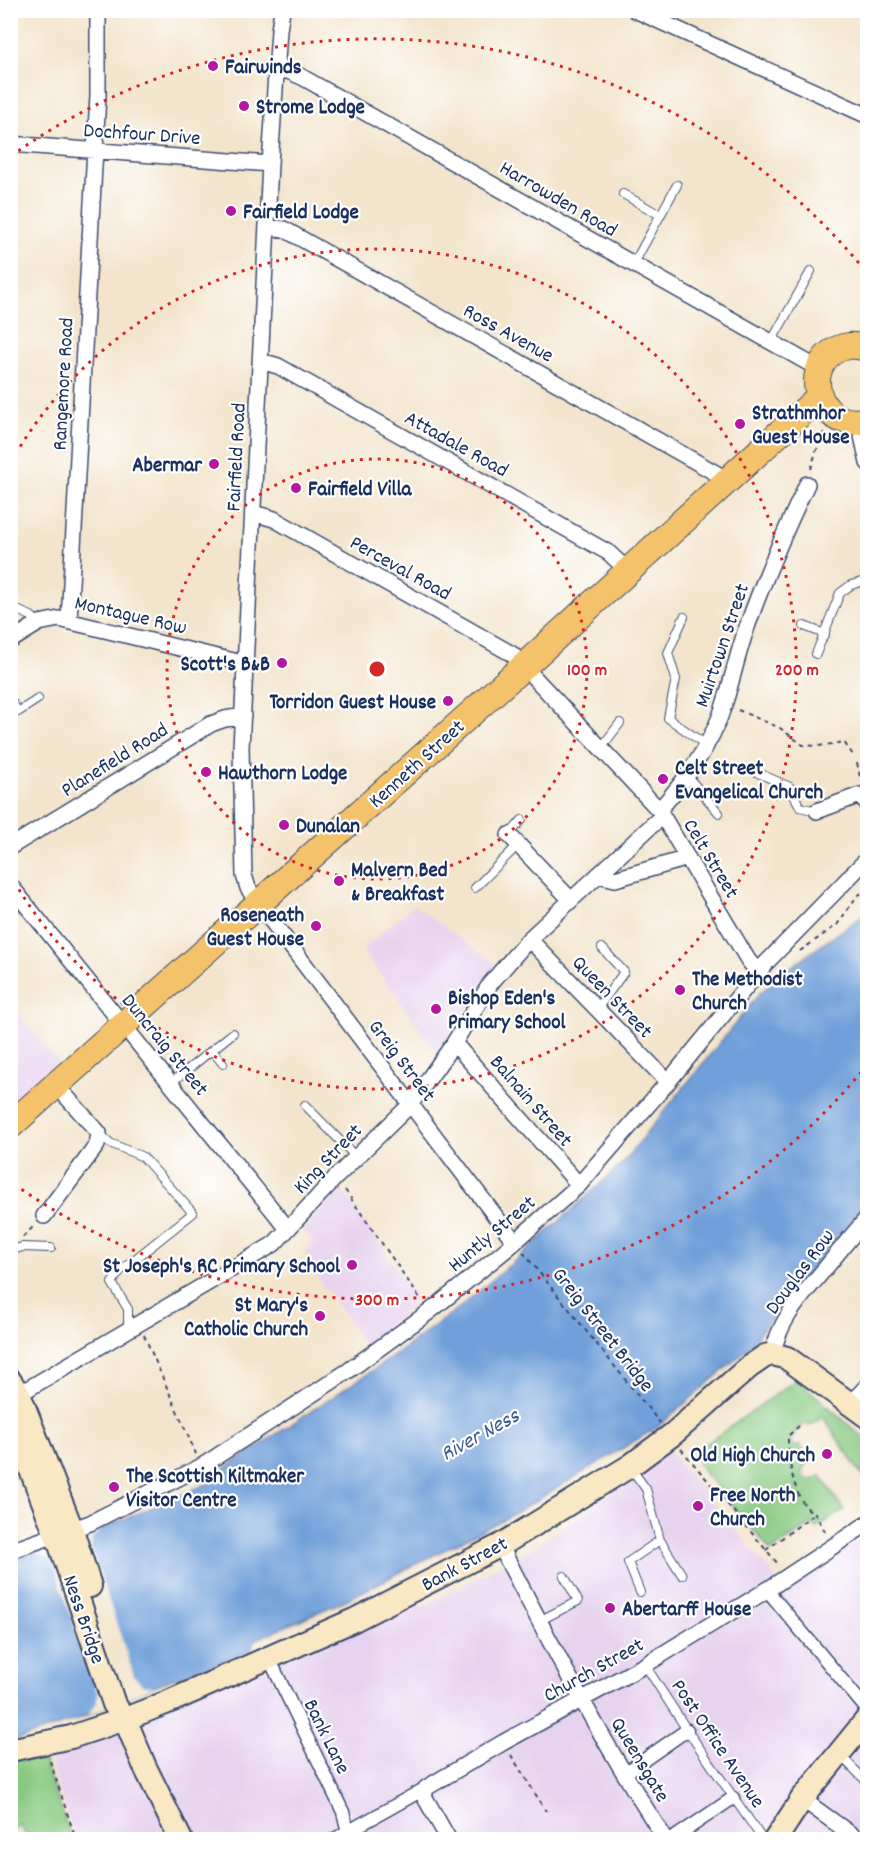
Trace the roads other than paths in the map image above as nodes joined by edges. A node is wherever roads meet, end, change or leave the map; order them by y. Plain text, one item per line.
1 (98, 10) edge
2 (282, 10) edge
3 (635, 10) edge
4 (276, 70) junction
5 (867, 116) edge
6 (10, 144) edge
7 (94, 151) junction
8 (270, 164) junction
9 (677, 185) dead end
10 (623, 194) dead end
11 (660, 215) junction
12 (267, 227) junction
13 (633, 265) junction
14 (811, 271) dead end
15 (771, 342) junction
16 (867, 348) edge
17 (261, 361) junction
18 (819, 369) junction
19 (819, 397) junction
20 (863, 421) edge
21 (867, 463) edge
22 (728, 480) junction
23 (807, 484) dead end
24 (253, 513) junction
25 (628, 571) junction
26 (867, 580) edge
27 (10, 607) edge
28 (684, 617) dead end
29 (69, 620) junction
30 (39, 623) junction
31 (804, 626) dead end
32 (825, 634) junction
33 (10, 640) edge
34 (816, 654) dead end
35 (246, 664) junction
36 (524, 666) junction
37 (10, 699) edge
38 (38, 699) dead end
39 (243, 716) junction
40 (620, 723) dead end
41 (706, 745) junction
42 (601, 748) junction
43 (756, 772) dead end
44 (688, 777) junction
45 (864, 799) edge
46 (817, 811) joint
47 (661, 813) junction
48 (719, 813) dead end
49 (522, 820) dead end
50 (514, 840) junction
51 (10, 847) edge
52 (688, 858) junction
53 (867, 858) edge
54 (598, 875) junction
55 (10, 885) edge
56 (475, 888) dead end
57 (571, 900) junction
58 (258, 903) junction
59 (528, 939) junction
60 (602, 948) dead end
61 (758, 972) junction
62 (597, 1009) junction
63 (123, 1025) junction
64 (233, 1033) dead end
65 (454, 1043) junction
66 (212, 1050) junction
67 (223, 1064) dead end
68 (668, 1082) junction
69 (171, 1083) junction
70 (57, 1085) junction
71 (304, 1105) dead end
72 (410, 1105) junction
73 (10, 1126) edge
74 (99, 1133) junction
75 (356, 1157) junction
76 (579, 1185) junction
77 (44, 1216) road end
78 (867, 1217) edge
79 (288, 1229) junction
80 (519, 1247) junction
81 (51, 1248) dead end
82 (10, 1251) edge
83 (134, 1328) junction
84 (773, 1354) junction
85 (867, 1385) edge
86 (13, 1389) edge
87 (859, 1410) edge
88 (10, 1416) edge
89 (630, 1466) junction
90 (867, 1523) edge
91 (65, 1537) junction
92 (660, 1540) junction
93 (501, 1545) junction
94 (10, 1551) edge
95 (682, 1575) dead end
96 (564, 1576) dead end
97 (766, 1590) junction
98 (640, 1592) dead end
99 (539, 1621) junction
100 (270, 1658) junction
101 (645, 1665) junction
102 (581, 1700) junction
103 (122, 1707) junction
104 (867, 1711) edge
105 (867, 1718) edge
106 (687, 1730) junction
107 (10, 1750) edge
108 (839, 1754) junction
109 (624, 1774) junction
110 (867, 1783) edge
111 (426, 1788) junction
112 (733, 1798) junction
113 (802, 1799) junction
114 (349, 1835) edge
115 (181, 1839) edge
116 (333, 1839) edge
117 (449, 1839) edge
118 (669, 1839) edge
119 (763, 1839) edge
120 (775, 1839) edge
121 (859, 1839) edge

1 - 7 street, Rangemore Road
2 - 4 street, Fairfield Road
3 - 5 street
4 - 8 street, Fairfield Road
4 - 13 street, Harrowden Road
6 - 7 street, Dochfour Drive
7 - 8 street, Dochfour Drive
7 - 29 street, Rangemore Road
8 - 12 street, Fairfield Road
9 - 11 lane
10 - 11 lane
11 - 13 lane
12 - 17 street, Fairfield Road
12 - 22 street, Ross Avenue
13 - 15 street, Harrowden Road
14 - 15 lane
15 - 18 street, Harrowden Road
16 - 18 highway
17 - 24 street, Fairfield Road
17 - 25 street, Attadale Road
18 - 19 highway
19 - 20 highway
19 - 22 highway, Kenneth Street
20 - 21 street
22 - 25 highway, Kenneth Street
23 - 41 street, Muirtown Street
24 - 35 street, Fairfield Road
24 - 36 street, Perceval Road
25 - 36 highway, Kenneth Street
26 - 32 lane
27 - 30 lane
28 - 41 lane
29 - 30 street, Montague Row
29 - 35 street, Montague Row
30 - 33 street, Montague Row
31 - 32 lane
32 - 34 lane
35 - 39 street, Fairfield Road
36 - 42 street, Celt Street
36 - 58 highway, Kenneth Street
37 - 38 lane
39 - 51 street, Planefield Road
39 - 58 street, Fairfield Road
40 - 42 lane
41 - 44 street, Muirtown Street
42 - 47 street, Celt Street
43 - 46 lane
44 - 47 street, Muirtown Street
44 - 48 lane
45 - 46 street
47 - 52 street, Celt Street
47 - 54 street, Muirtown Street
49 - 50 lane
50 - 56 lane
50 - 57 street
52 - 54 street
52 - 61 street, Celt Street
53 - 61 street, Huntly Street
54 - 57 street, King Street
55 - 63 street, Duncraig Street
57 - 59 street, King Street
58 - 63 highway, Kenneth Street
58 - 72 street, Greig Street
59 - 62 street, Queen Street
59 - 65 street, King Street
60 - 62 lane
61 - 68 street, Huntly Street
62 - 68 street, Queen Street
63 - 69 street, Duncraig Street
63 - 70 highway, Kenneth Street
64 - 66 lane
65 - 72 street, King Street
65 - 76 street, Balnain Street
66 - 67 lane
66 - 69 lane
68 - 76 street, Huntly Street
69 - 79 street, Duncraig Street
70 - 73 highway, Kenneth Street
70 - 74 street
71 - 75 lane
72 - 75 street, King Street
72 - 80 street, Greig Street
74 - 77 street
74 - 83 lane
75 - 79 street, King Street
76 - 80 street, Huntly Street
78 - 84 street, Douglas Row
79 - 83 street, King Street
80 - 91 street, Huntly Street
81 - 82 lane
83 - 86 street, King Street
84 - 87 main road
84 - 89 main road, Bank Street
85 - 87 street
86 - 91 main road
88 - 91 main road
89 - 92 lane
89 - 93 main road, Bank Street
90 - 97 street, Church Street
91 - 94 street, Huntly Street
91 - 103 main road, Ness Bridge
92 - 95 lane
92 - 98 lane
93 - 99 street, Queensgate
93 - 100 main road, Bank Street
96 - 99 lane
97 - 101 street, Church Street
97 - 104 street
99 - 102 street, Queensgate
100 - 103 main road, Bank Street
100 - 114 street, Bank Lane
101 - 102 street, Church Street
101 - 106 lane, Post Office Avenue
102 - 109 street, Queensgate
102 - 111 street, Church Street
103 - 107 main road, Bank Street
103 - 115 main road, Ness Bridge
105 - 108 main road
106 - 109 street
106 - 112 lane, Post Office Avenue
108 - 110 lane
108 - 113 main road
109 - 118 street, Queensgate
111 - 114 street, Church Street
111 - 117 street
112 - 118 street
112 - 119 lane, Post Office Avenue
113 - 120 main road
113 - 121 street
114 - 116 street, Church Street

